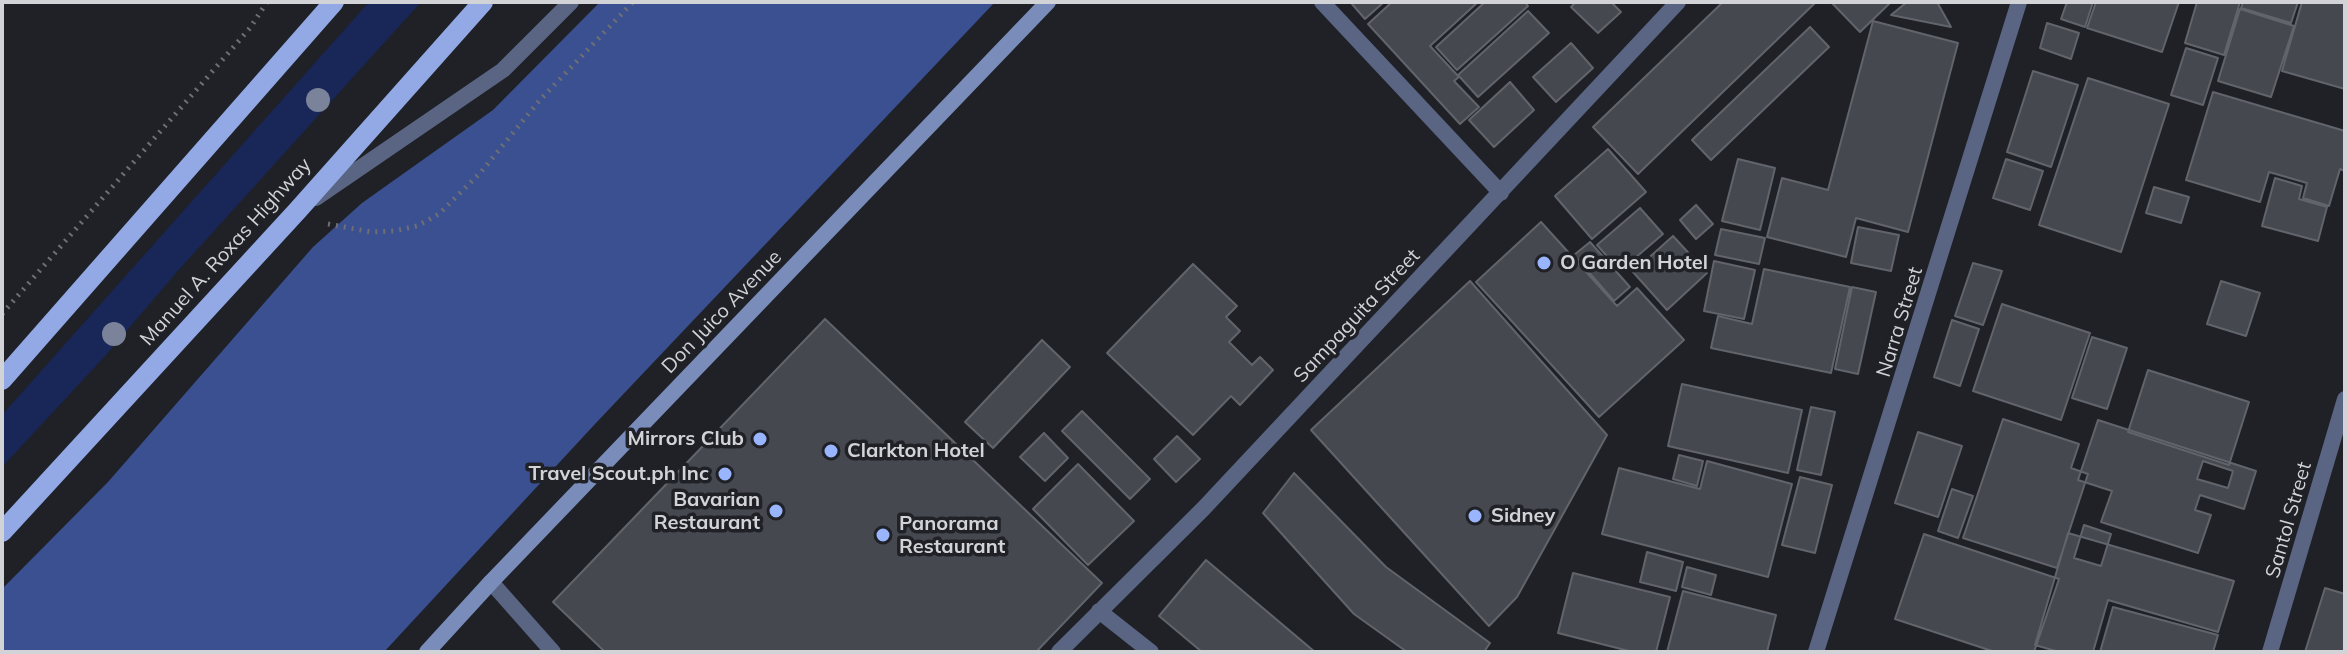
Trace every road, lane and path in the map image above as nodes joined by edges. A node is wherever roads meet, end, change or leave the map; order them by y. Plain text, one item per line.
1 (267, 2) edge
2 (334, 2) edge
3 (483, 2) edge
4 (571, 2) edge
5 (633, 2) edge
6 (1048, 2) edge
7 (1322, 2) edge
8 (1678, 2) edge
9 (2019, 2) edge
10 (1501, 193) junction
11 (298, 210) junction
12 (318, 228) dead end
13 (2, 314) edge
14 (2, 380) edge
15 (2345, 399) edge
16 (2, 532) edge
17 (491, 582) junction
18 (1099, 611) junction
19 (427, 652) edge
20 (553, 652) edge
21 (1059, 652) edge
22 (1151, 652) edge
23 (1816, 652) edge
24 (2270, 652) edge

1 - 13 path
2 - 14 main road
3 - 11 main road, Manuel A. Roxas Highway
4 - 11 street
5 - 12 path
6 - 17 main road, Don Juico Avenue
7 - 10 street
8 - 10 street, Sampaguita Street
9 - 23 street, Narra Street
10 - 18 street, Sampaguita Street
11 - 16 main road, Manuel A. Roxas Highway
15 - 24 street, Santol Street
17 - 19 main road, Don Juico Avenue
17 - 20 street
18 - 21 street, Sampaguita Street
18 - 22 street

